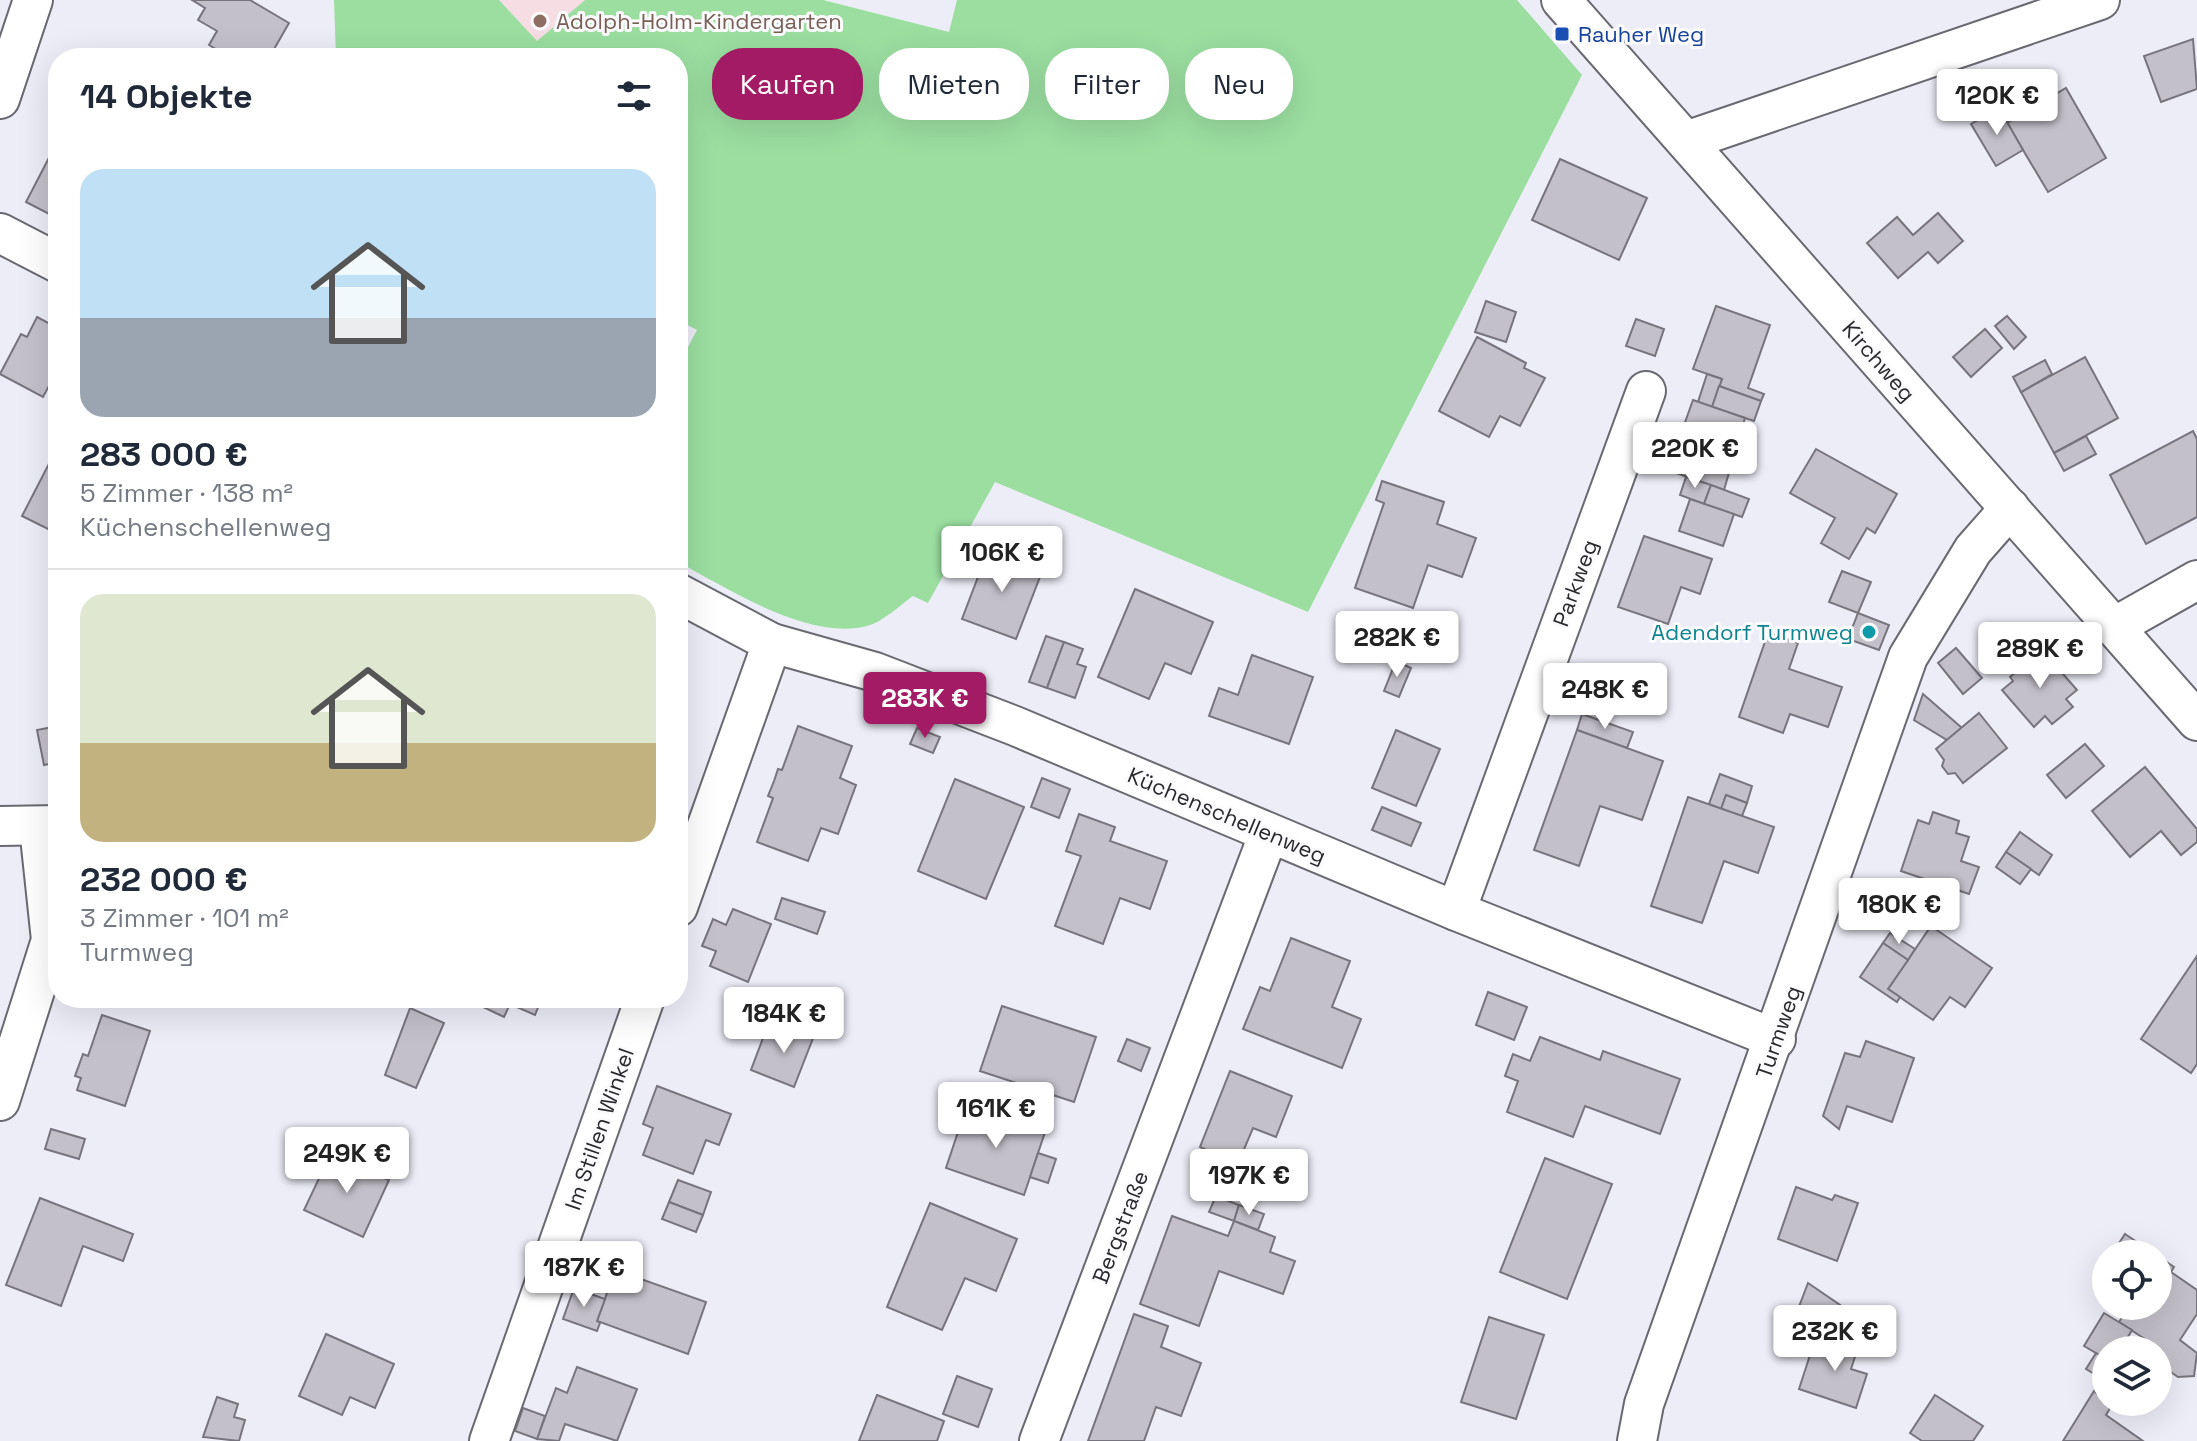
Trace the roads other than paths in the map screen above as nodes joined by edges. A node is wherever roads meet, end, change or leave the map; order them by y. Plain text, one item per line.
1 (33, 0) edge
2 (1561, 0) edge
3 (2100, 0) edge
4 (0, 99) edge
5 (1686, 141) junction
6 (0, 233) edge
7 (48, 258) edge
8 (1646, 391) dead end
9 (2010, 508) junction
10 (2197, 580) edge
11 (688, 598) edge
12 (2114, 627) junction
13 (772, 643) junction
14 (2197, 721) edge
15 (0, 826) edge
16 (48, 826) edge
17 (1269, 833) junction
18 (688, 879) edge
19 (1456, 911) junction
20 (48, 949) edge
21 (641, 1008) edge
22 (1776, 1039) junction
23 (0, 1101) edge
24 (489, 1441) edge
25 (1039, 1441) edge
26 (1637, 1441) edge

1 - 4 street
2 - 5 street, Kirchweg
3 - 5 street
5 - 9 street, Kirchweg
6 - 7 street
8 - 19 street, Parkweg
9 - 12 street, Kirchweg
9 - 22 street, Turmweg
10 - 12 street
11 - 13 street, Küchenschellenweg
12 - 14 street, Kirchweg
13 - 17 street, Küchenschellenweg
13 - 18 street
15 - 16 street
17 - 19 street, Küchenschellenweg
17 - 25 street, Bergstraße
19 - 22 street, Küchenschellenweg
20 - 23 street
21 - 24 street, Im Stillen Winkel
22 - 26 street, Turmweg

